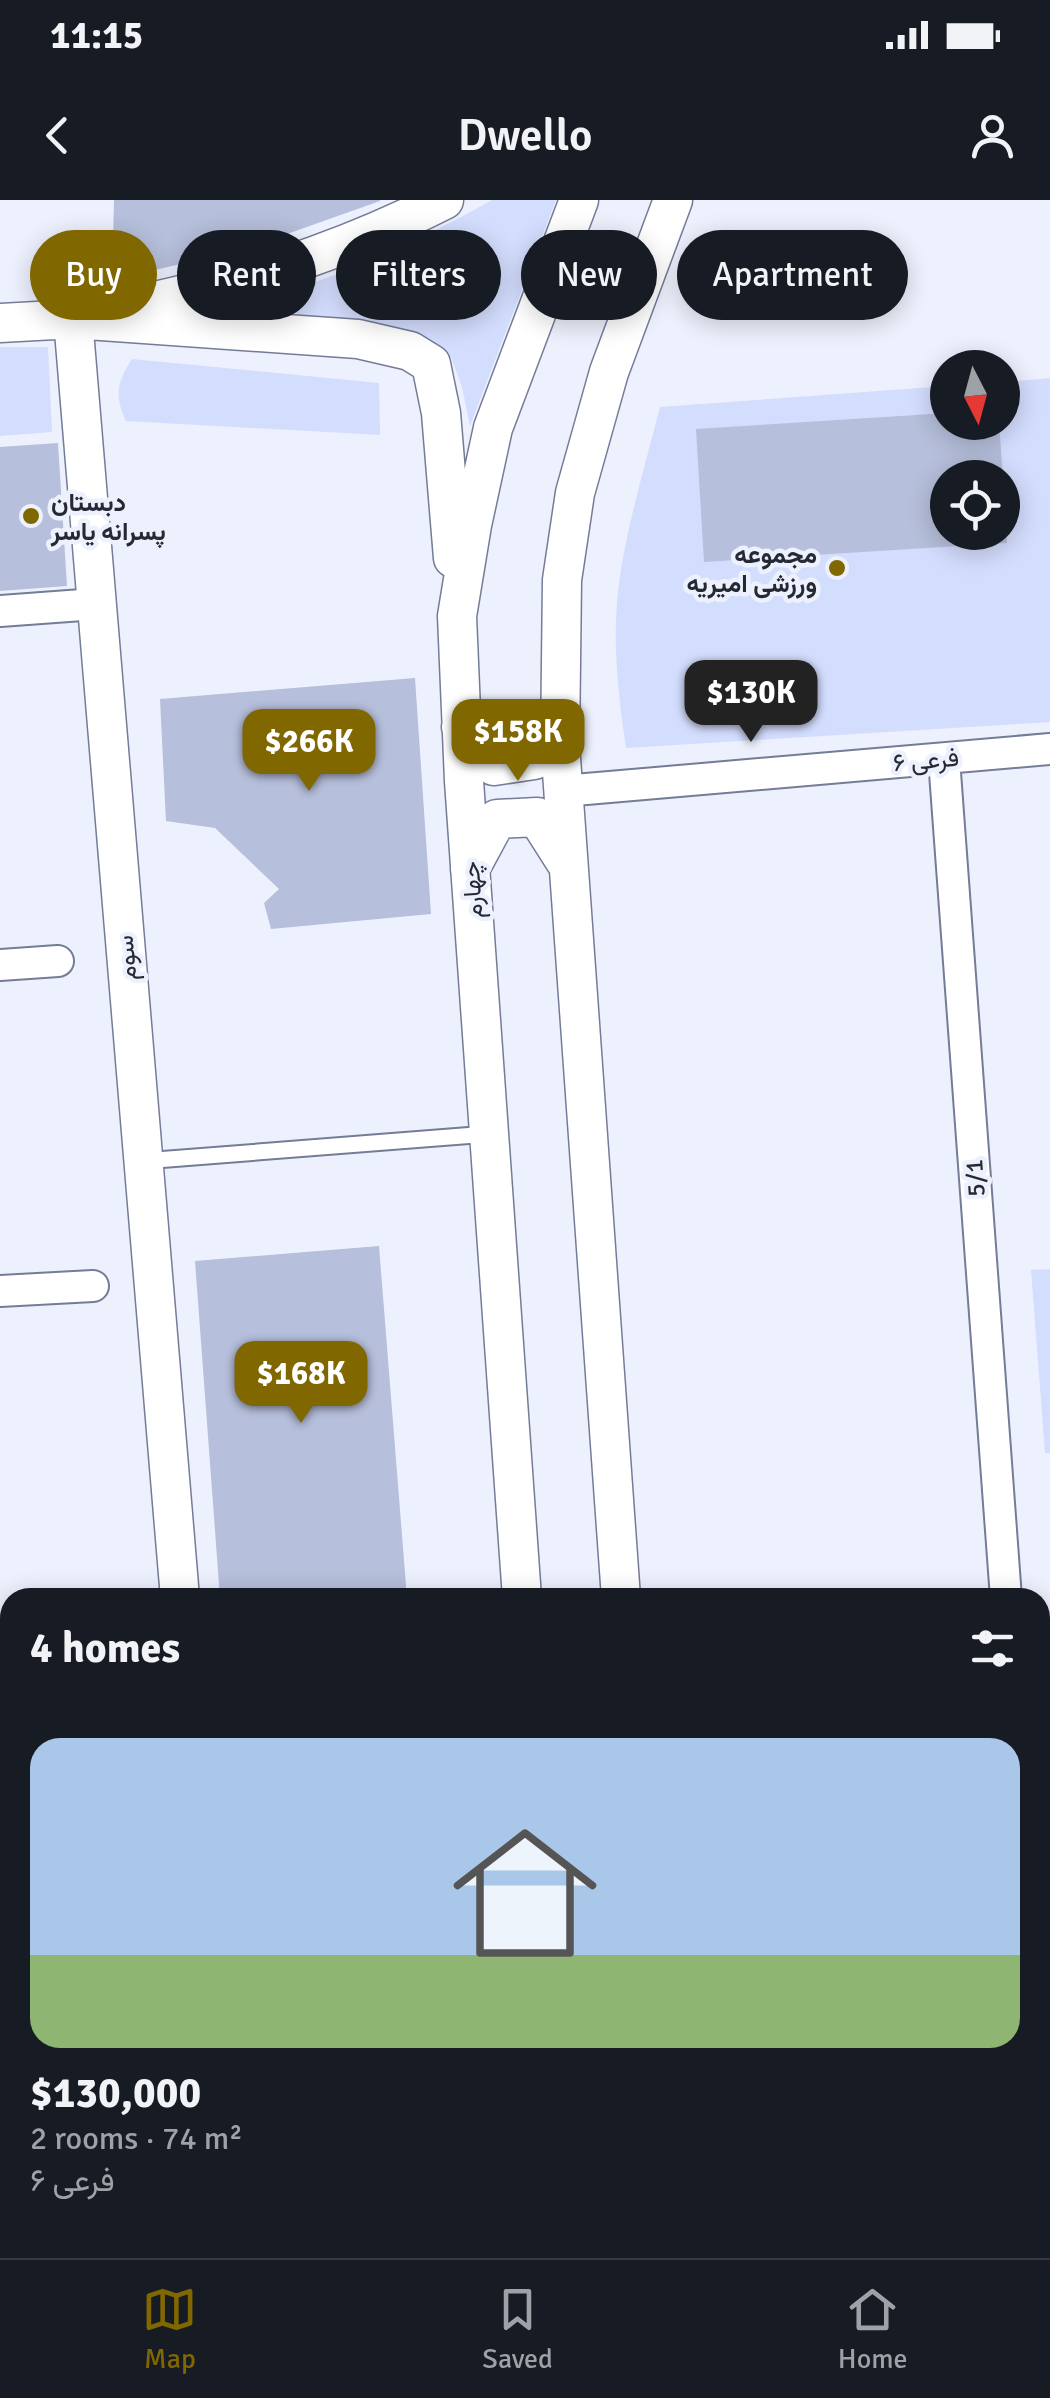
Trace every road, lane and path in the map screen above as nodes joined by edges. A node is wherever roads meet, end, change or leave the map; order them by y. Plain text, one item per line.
1 (444, 200) edge
2 (579, 200) edge
3 (673, 200) edge
4 (157, 301) edge
5 (55, 320) edge
6 (73, 320) edge
7 (87, 320) edge
8 (0, 323) edge
9 (96, 604) junction
10 (0, 610) edge
11 (457, 616) junction
12 (560, 719) junction
13 (462, 726) junction
14 (1050, 749) edge
15 (944, 758) junction
16 (563, 790) junction
17 (569, 868) junction
18 (470, 870) junction
19 (58, 961) dead end
20 (0, 965) edge
21 (489, 1134) junction
22 (143, 1161) junction
23 (93, 1286) dead end
24 (0, 1291) edge
25 (179, 1588) edge
26 (521, 1588) edge
27 (620, 1588) edge
28 (1005, 1588) edge

1 - 4 street
2 - 11 street, چهارم
3 - 12 street
5 - 8 street
6 - 9 street, سوم
7 - 11 street
9 - 10 street
9 - 22 street, سوم
11 - 13 street, چهارم
12 - 13 street
12 - 16 street
13 - 18 street, چهارم
14 - 15 street, فرعی ۶
15 - 16 street, فرعی ۶
15 - 28 street, 5/1
16 - 17 street
17 - 18 street
17 - 27 street
18 - 21 street, چهارم
19 - 20 street
21 - 22 lane
21 - 26 street, چهارم
22 - 25 street, سوم
23 - 24 street

